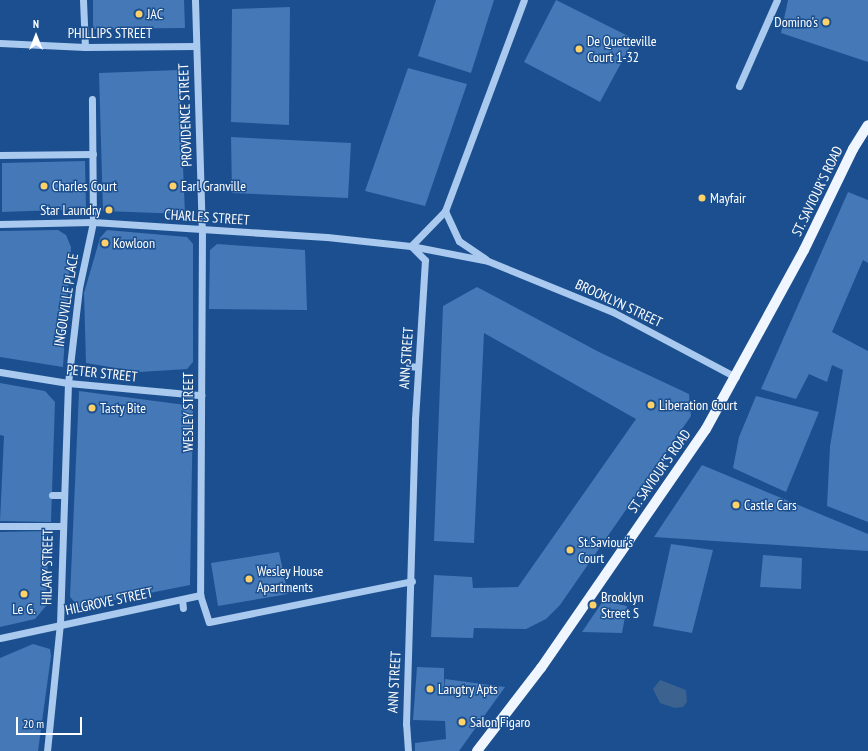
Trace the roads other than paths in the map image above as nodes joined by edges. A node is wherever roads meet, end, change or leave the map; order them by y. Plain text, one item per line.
1 (83, 0) edge
2 (195, 0) edge
3 (524, 0) edge
4 (777, 0) edge
5 (0, 43) edge
6 (196, 46) junction
7 (85, 47) junction
8 (739, 86) dead end
9 (92, 99) dead end
10 (868, 125) edge
11 (93, 154) junction
12 (0, 155) edge
13 (445, 211) junction
14 (94, 222) junction
15 (0, 224) edge
16 (202, 230) junction
17 (411, 246) junction
18 (488, 261) junction
19 (409, 366) dead end
20 (418, 366) junction
21 (0, 372) edge
22 (736, 377) junction
23 (68, 383) junction
24 (201, 395) junction
25 (52, 495) dead end
26 (62, 495) junction
27 (0, 526) edge
28 (61, 526) junction
29 (412, 581) junction
30 (200, 595) junction
31 (182, 598) junction
32 (183, 608) dead end
33 (60, 624) junction
34 (0, 638) edge
35 (47, 751) edge
36 (408, 751) edge
37 (477, 751) edge

1 - 7 street
2 - 6 street, PROVIDENCE STREET
3 - 13 street
4 - 8 street
5 - 7 street, PHILLIPS STREET
6 - 7 street, PHILLIPS STREET
6 - 16 street, PROVIDENCE STREET
9 - 11 street, INGOUVILLE PLACE
10 - 22 main road, ST. SAVIOUR'S ROAD
11 - 12 street
11 - 14 street, INGOUVILLE PLACE
13 - 17 street
13 - 18 street, BROOKLYN STREET
14 - 15 street, CHARLES STREET
14 - 16 street, CHARLES STREET
14 - 23 street, INGOUVILLE PLACE
16 - 17 street, CHARLES STREET
16 - 24 street, WESLEY STREET
17 - 18 street, BROOKLYN STREET
17 - 20 street, ANN STREET
18 - 22 street, BROOKLYN STREET
19 - 20 street
20 - 29 street, ANN STREET
21 - 23 street, PETER STREET
22 - 37 main road, ST. SAVIOUR'S ROAD
23 - 24 street, PETER STREET
23 - 26 street, HILARY STREET
24 - 30 street, WESLEY STREET
25 - 26 street
26 - 28 street, HILARY STREET
27 - 28 street
28 - 33 street, HILARY STREET
29 - 30 street, WESLEY STREET
29 - 36 street, ANN STREET
30 - 31 street, HILGROVE STREET
31 - 32 street
31 - 33 street, HILGROVE STREET
33 - 34 street, HILGROVE STREET
33 - 35 street, HILARY STREET

